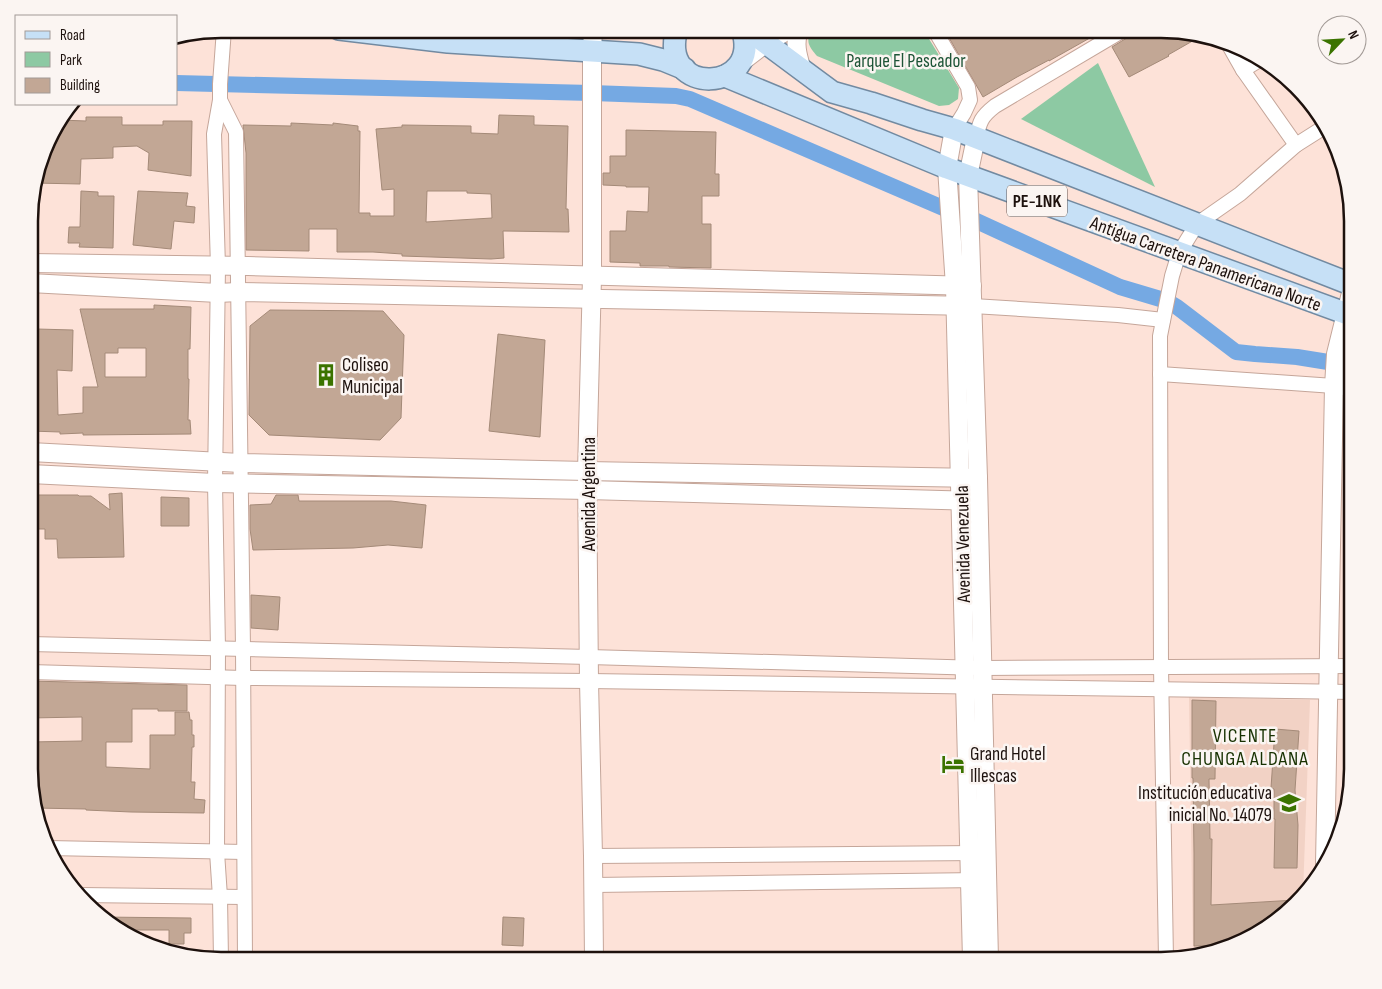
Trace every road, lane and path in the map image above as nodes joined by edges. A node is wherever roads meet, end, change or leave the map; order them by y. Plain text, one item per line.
1 (223, 38) edge
2 (414, 38) edge
3 (593, 38) edge
4 (674, 38) edge
5 (744, 38) edge
6 (760, 38) edge
7 (775, 38) edge
8 (798, 38) edge
9 (939, 38) edge
10 (1110, 38) edge
11 (766, 43) junction
12 (1232, 51) edge
13 (592, 52) junction
14 (1255, 63) edge
15 (684, 70) junction
16 (733, 70) junction
17 (802, 70) junction
18 (1243, 70) junction
19 (220, 100) junction
20 (954, 129) junction
21 (1320, 130) edge
22 (976, 138) junction
23 (1296, 146) junction
24 (947, 168) junction
25 (968, 176) junction
26 (1198, 224) junction
27 (1179, 253) junction
28 (38, 263) edge
29 (238, 266) junction
30 (218, 267) junction
31 (592, 277) junction
32 (1344, 281) edge
33 (38, 283) edge
34 (963, 286) junction
35 (238, 292) junction
36 (218, 293) junction
37 (591, 298) junction
38 (964, 306) junction
39 (1344, 312) edge
40 (1163, 320) junction
41 (1344, 329) edge
42 (1160, 374) junction
43 (1334, 386) junction
44 (1344, 388) edge
45 (38, 452) edge
46 (216, 462) junction
47 (240, 463) junction
48 (587, 471) junction
49 (38, 474) edge
50 (969, 478) junction
51 (215, 483) junction
52 (241, 483) junction
53 (588, 490) junction
54 (969, 501) junction
55 (38, 644) edge
56 (218, 649) junction
57 (243, 649) junction
58 (589, 657) junction
59 (1329, 665) junction
60 (1344, 666) edge
61 (1161, 667) junction
62 (973, 668) junction
63 (38, 672) edge
64 (218, 678) junction
65 (243, 678) junction
66 (589, 681) junction
67 (974, 687) junction
68 (1161, 690) junction
69 (1328, 692) junction
70 (1344, 692) edge
71 (55, 848) edge
72 (1325, 851) edge
73 (217, 852) junction
74 (244, 852) junction
75 (978, 853) junction
76 (593, 856) junction
77 (979, 880) junction
78 (594, 885) junction
79 (88, 895) edge
80 (220, 897) junction
81 (244, 897) junction
82 (220, 952) edge
83 (245, 952) edge
84 (594, 952) edge
85 (973, 952) edge
86 (988, 952) edge
87 (1166, 952) edge

1 - 19 street
2 - 13 main road, PE-1NK
3 - 13 street, Avenida Argentina
4 - 15 main road
5 - 16 main road
6 - 11 main road, Antigua Carretera Panamericana Norte / PE-1NK
7 - 11 street
8 - 17 street
9 - 20 street
10 - 22 street
11 - 16 street
11 - 17 main road, Antigua Carretera Panamericana Norte / PE-1NK
12 - 18 street
13 - 15 main road, PE-1NK
13 - 31 street, Avenida Argentina
14 - 18 street
15 - 16 main road, PE-1NK
16 - 24 main road, Antigua Carretera Panamericana Norte / PE-1NK
17 - 20 main road, Antigua Carretera Panamericana Norte / PE-1NK
18 - 23 street
19 - 29 street
19 - 30 street
20 - 22 main road, Antigua Carretera Panamericana Norte / PE-1NK
20 - 24 street, Avenida Venezuela
21 - 23 street
22 - 25 street, Avenida Venezuela
22 - 26 main road, Antigua Carretera Panamericana Norte / PE-1NK
23 - 26 street
24 - 25 main road, Antigua Carretera Panamericana Norte / PE-1NK
24 - 34 street, Avenida Venezuela
25 - 27 main road, Antigua Carretera Panamericana Norte / PE-1NK
25 - 34 street, Avenida Venezuela
26 - 27 street
26 - 32 main road, Antigua Carretera Panamericana Norte / PE-1NK
27 - 39 main road, Antigua Carretera Panamericana Norte / PE-1NK
27 - 40 street
28 - 30 street
29 - 30 street
29 - 31 street
29 - 35 street
30 - 36 street
31 - 34 street
31 - 37 street, Avenida Argentina
33 - 36 street
34 - 38 street, Avenida Venezuela
35 - 36 street
35 - 37 street
35 - 47 street
36 - 46 street
37 - 38 street
37 - 48 street, Avenida Argentina
38 - 40 street
38 - 50 street, Avenida Venezuela
40 - 42 street
41 - 43 street
42 - 43 street
42 - 61 street
43 - 44 street
43 - 59 street
45 - 46 street
46 - 47 street
46 - 51 street
47 - 48 street
47 - 52 street
48 - 50 street
48 - 53 street, Avenida Argentina
49 - 51 street
50 - 54 street, Avenida Venezuela
51 - 52 street
51 - 56 street
52 - 53 street
52 - 57 street
53 - 54 street
53 - 58 street, Avenida Argentina
54 - 62 street, Avenida Venezuela
55 - 56 street
56 - 57 street
56 - 64 street
57 - 58 street
57 - 65 street
58 - 62 street
58 - 66 street, Avenida Argentina
59 - 60 street
59 - 61 street
59 - 69 street
61 - 62 street
61 - 68 street
62 - 67 street, Avenida Venezuela
63 - 64 street
64 - 65 street
64 - 73 street
65 - 66 street
65 - 74 street
66 - 67 street
66 - 76 street, Avenida Argentina
67 - 68 street
67 - 75 street, Avenida Venezuela
68 - 69 street
68 - 87 street
69 - 70 street
69 - 72 street
71 - 73 street
73 - 74 street
73 - 80 street
74 - 81 street
75 - 76 street
75 - 77 street, Avenida Venezuela
76 - 78 street, Avenida Argentina
77 - 78 street
77 - 85 street, Avenida Venezuela
77 - 86 street, Avenida Venezuela
78 - 84 street, Avenida Argentina
79 - 80 street
80 - 81 street
80 - 82 street
81 - 83 street

